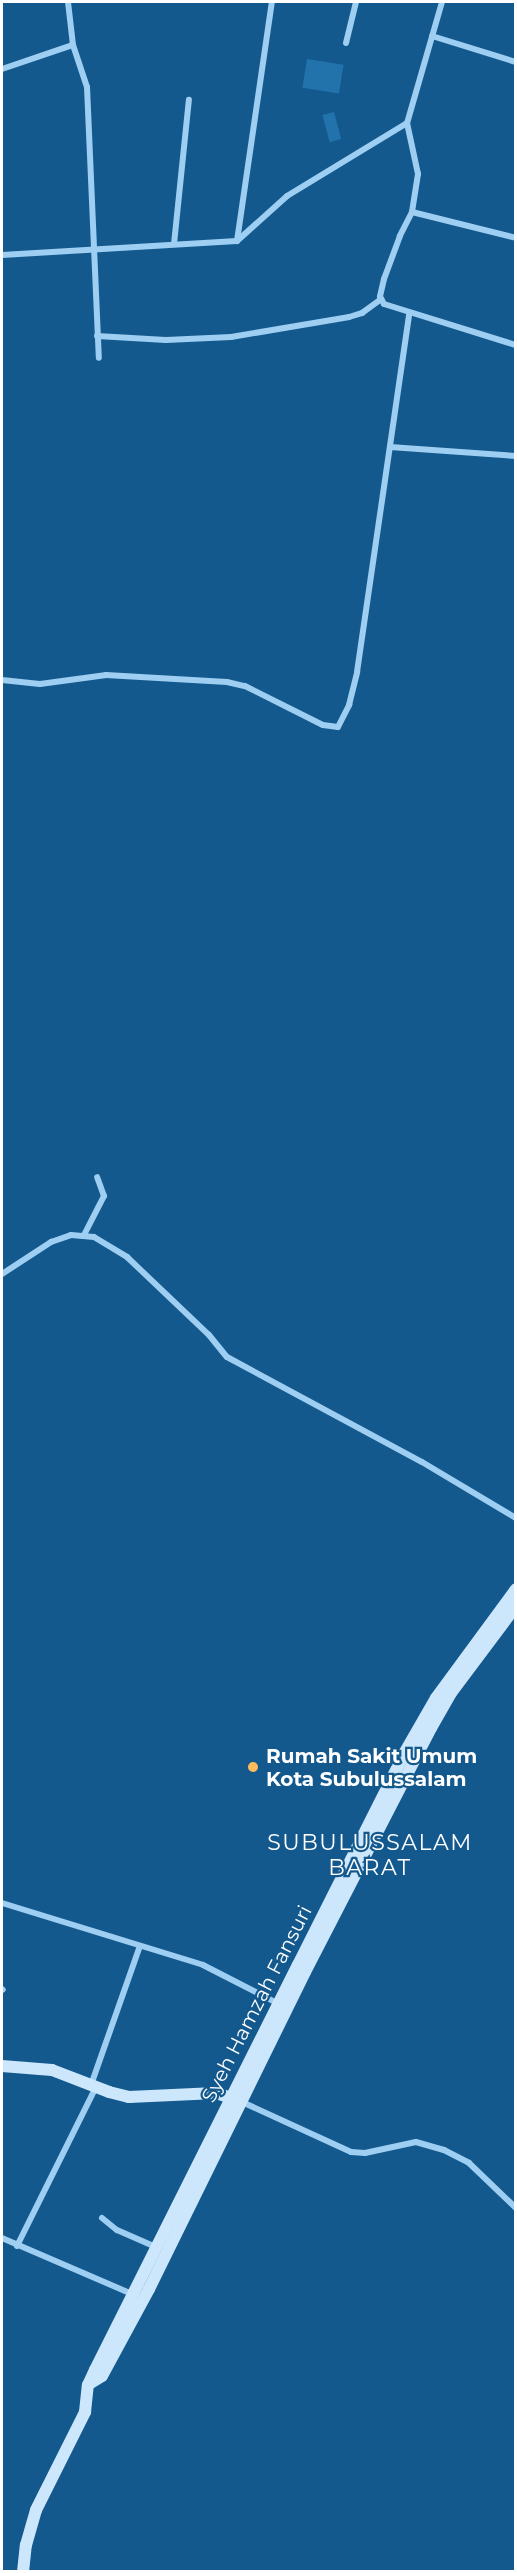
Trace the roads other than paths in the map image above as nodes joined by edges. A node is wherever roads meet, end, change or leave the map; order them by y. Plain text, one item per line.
1 (68, 2) edge
2 (272, 2) edge
3 (356, 2) edge
4 (442, 2) edge
5 (432, 36) junction
6 (346, 43) dead end
7 (73, 45) junction
8 (516, 62) edge
9 (2, 69) edge
10 (189, 100) dead end
11 (407, 123) junction
12 (412, 212) junction
13 (516, 238) edge
14 (237, 241) junction
15 (174, 244) junction
16 (93, 249) junction
17 (2, 255) edge
18 (381, 298) junction
19 (409, 314) junction
20 (98, 336) junction
21 (516, 345) edge
22 (99, 358) dead end
23 (390, 447) junction
24 (516, 456) edge
25 (2, 680) edge
26 (97, 1178) dead end
27 (84, 1235) junction
28 (2, 1274) edge
29 (516, 1518) edge
30 (516, 1589) edge
31 (516, 1606) edge
32 (427, 1723) junction
33 (2, 1903) edge
34 (140, 1946) junction
35 (279, 2004) junction
36 (2, 2066) edge
37 (94, 2086) junction
38 (237, 2100) junction
39 (516, 2208) edge
40 (102, 2218) dead end
41 (2, 2238) edge
42 (17, 2246) junction
43 (157, 2247) junction
44 (132, 2294) junction
45 (88, 2385) junction
46 (23, 2571) edge

1 - 7 street
2 - 14 street
3 - 6 street
4 - 5 street
5 - 8 street
5 - 11 street
7 - 9 street
7 - 16 street
10 - 15 street
11 - 12 street
11 - 14 street
12 - 13 street
12 - 18 street
14 - 15 street
15 - 16 street
16 - 17 street
16 - 20 street
18 - 19 street
18 - 20 street
19 - 21 street
19 - 23 street
20 - 22 street
23 - 24 street
23 - 25 street
26 - 27 street
27 - 28 street
27 - 29 street
30 - 32 main road, Syeh Hamzah Fansuri
31 - 32 main road, Syeh Hamzah Fansuri
32 - 35 main road, Syeh Hamzah Fansuri
32 - 38 main road, Syeh Hamzah Fansuri
33 - 34 street
34 - 35 street
34 - 37 street
35 - 38 main road, Syeh Hamzah Fansuri
36 - 37 main road
37 - 38 main road
37 - 42 street
38 - 39 street
38 - 43 main road, Syeh Hamzah Fansuri
38 - 45 main road, Syeh Hamzah Fansuri
40 - 43 street
41 - 42 street
42 - 44 street
43 - 44 main road, Syeh Hamzah Fansuri
44 - 45 main road, Syeh Hamzah Fansuri
45 - 46 main road, Syeh Hamzah Fansuri

